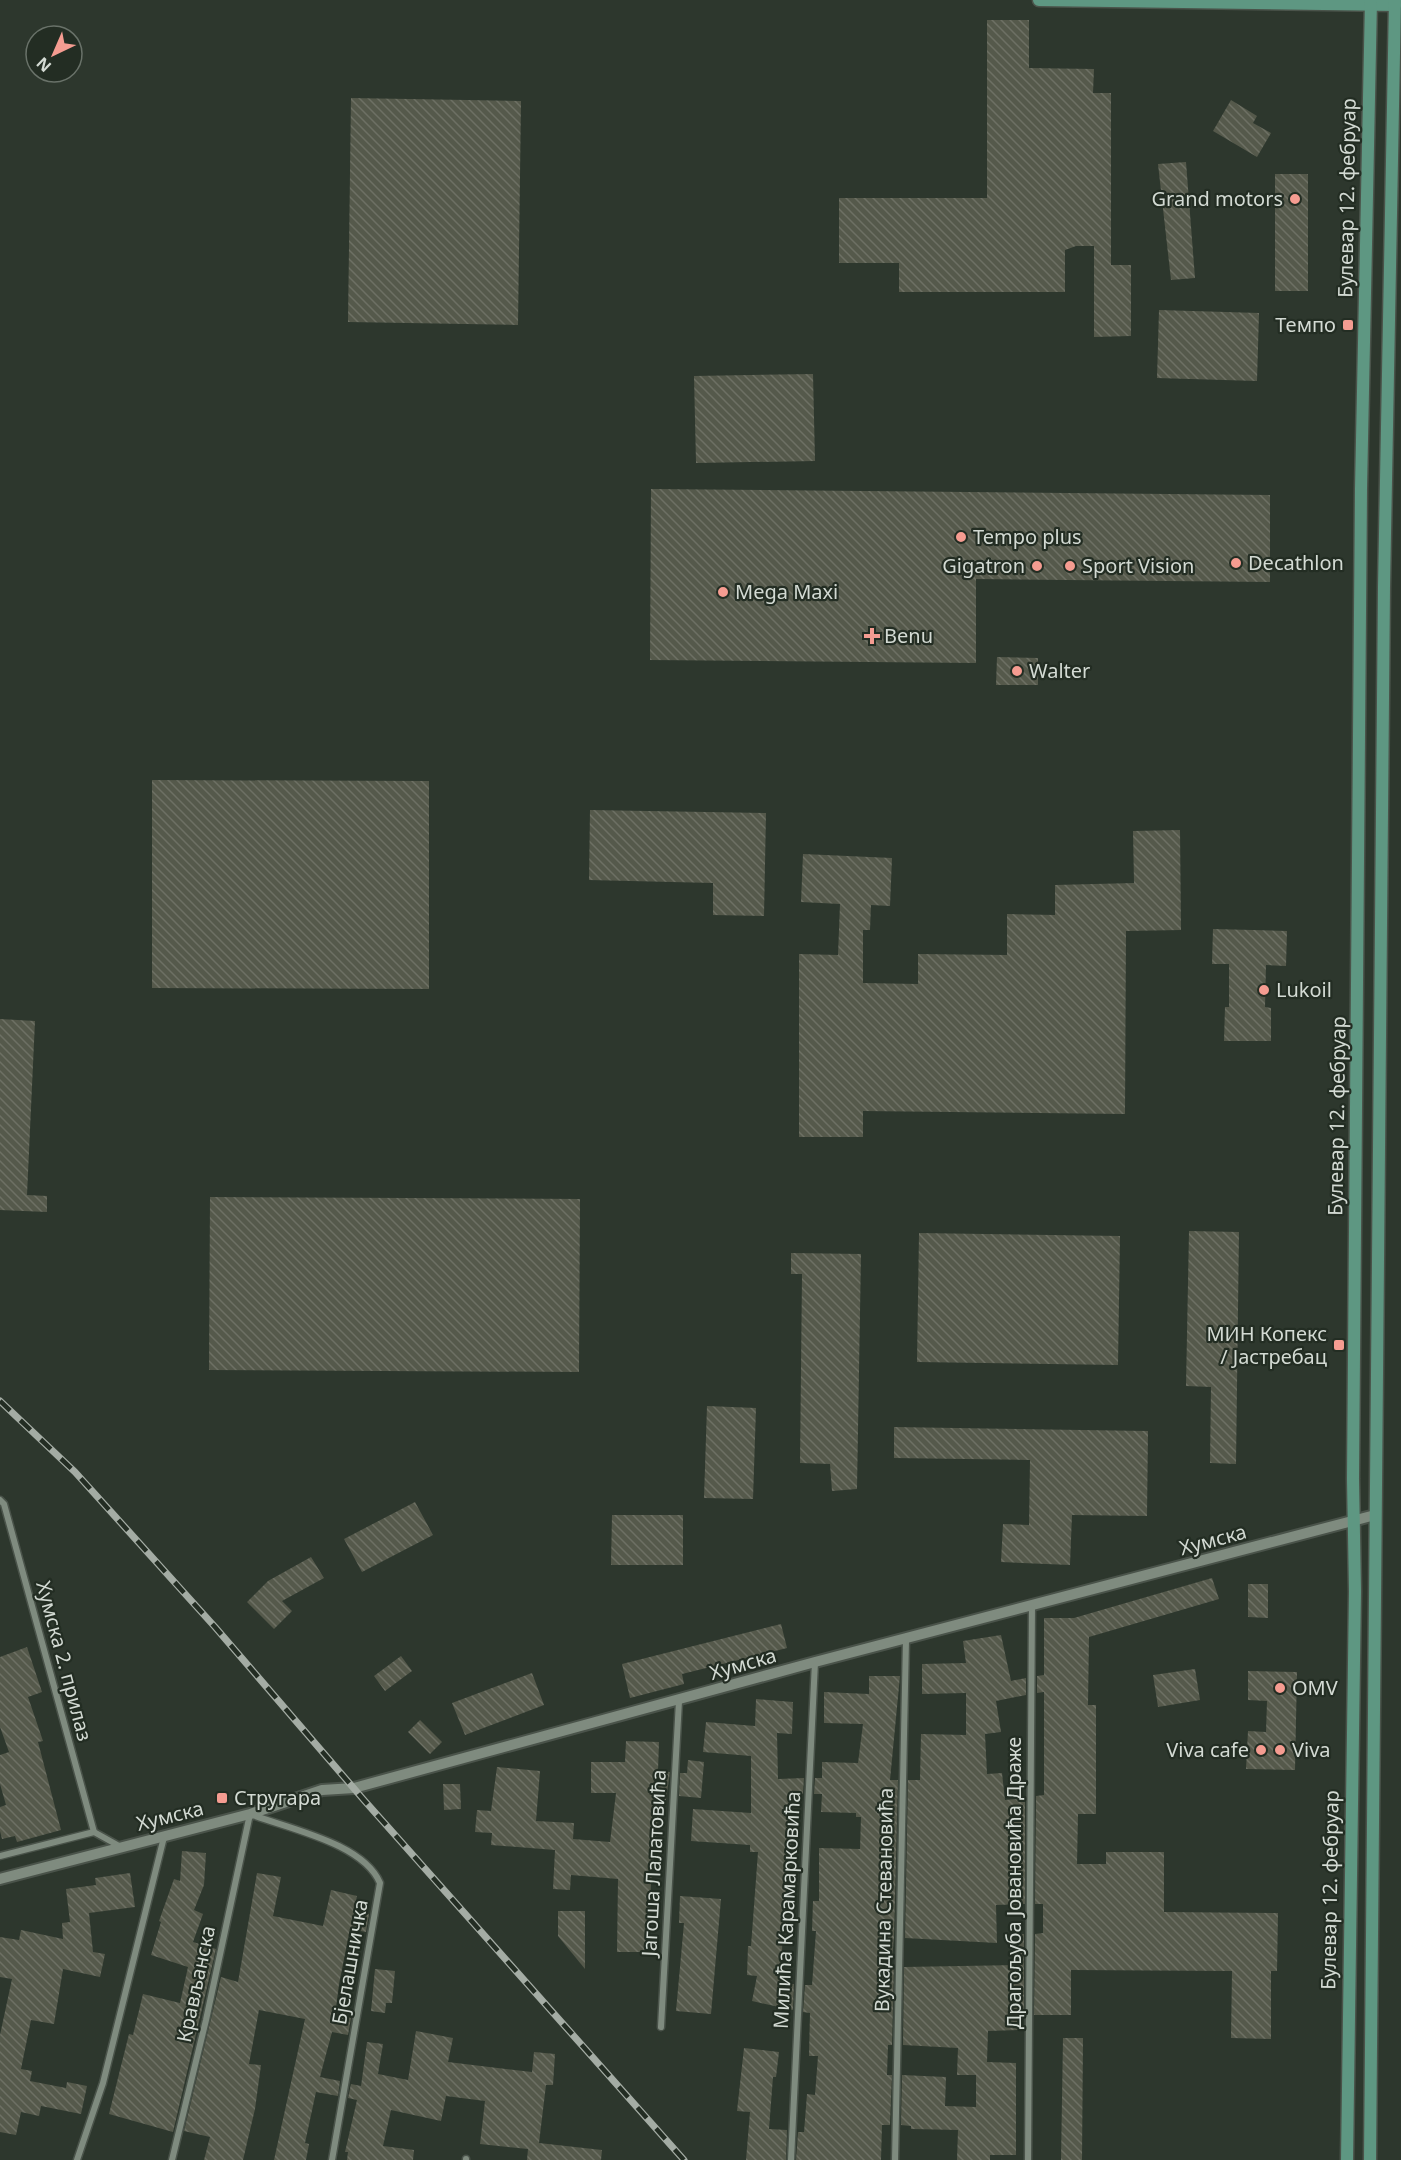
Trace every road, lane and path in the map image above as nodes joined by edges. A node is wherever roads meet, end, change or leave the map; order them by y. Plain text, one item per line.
1 (1039, 0) edge
2 (1371, 2) edge
3 (1395, 3) edge
4 (0, 1500) edge
5 (1375, 1515) junction
6 (1353, 1521) junction
7 (1032, 1606) junction
8 (906, 1640) junction
9 (815, 1662) junction
10 (679, 1701) junction
11 (250, 1814) junction
12 (94, 1832) junction
13 (164, 1836) junction
14 (121, 1847) junction
15 (0, 1856) edge
16 (0, 1879) edge
17 (661, 2027) dead end
18 (77, 2160) edge
19 (172, 2160) edge
20 (332, 2160) edge
21 (791, 2160) edge
22 (895, 2160) edge
23 (1028, 2160) edge
24 (1347, 2160) edge
25 (1370, 2160) edge

1 - 2 main road
2 - 3 main road
2 - 6 main road, Булевар 12. фебруар
3 - 5 main road, Булевар 12. фебруар
4 - 12 street, Хумска 2. прилаз
5 - 6 street, Хумска
5 - 25 main road, Булевар 12. фебруар
6 - 7 street, Хумска
6 - 24 main road, Булевар 12. фебруар
7 - 8 street, Хумска
7 - 23 street, Драгољуба Јовановића Драже
8 - 9 street, Хумска
8 - 22 street, Вукадина Стевановића
9 - 10 street, Хумска
9 - 21 street, Милића Карамарковића
10 - 11 street, Хумска
10 - 17 street, Јагоша Лалатовића
11 - 13 street, Хумска
11 - 19 street, Крављанска
11 - 20 street, Бјелашничка
12 - 14 street, Хумска
12 - 15 street
13 - 14 street, Хумска
13 - 18 street
14 - 16 street, Хумска

